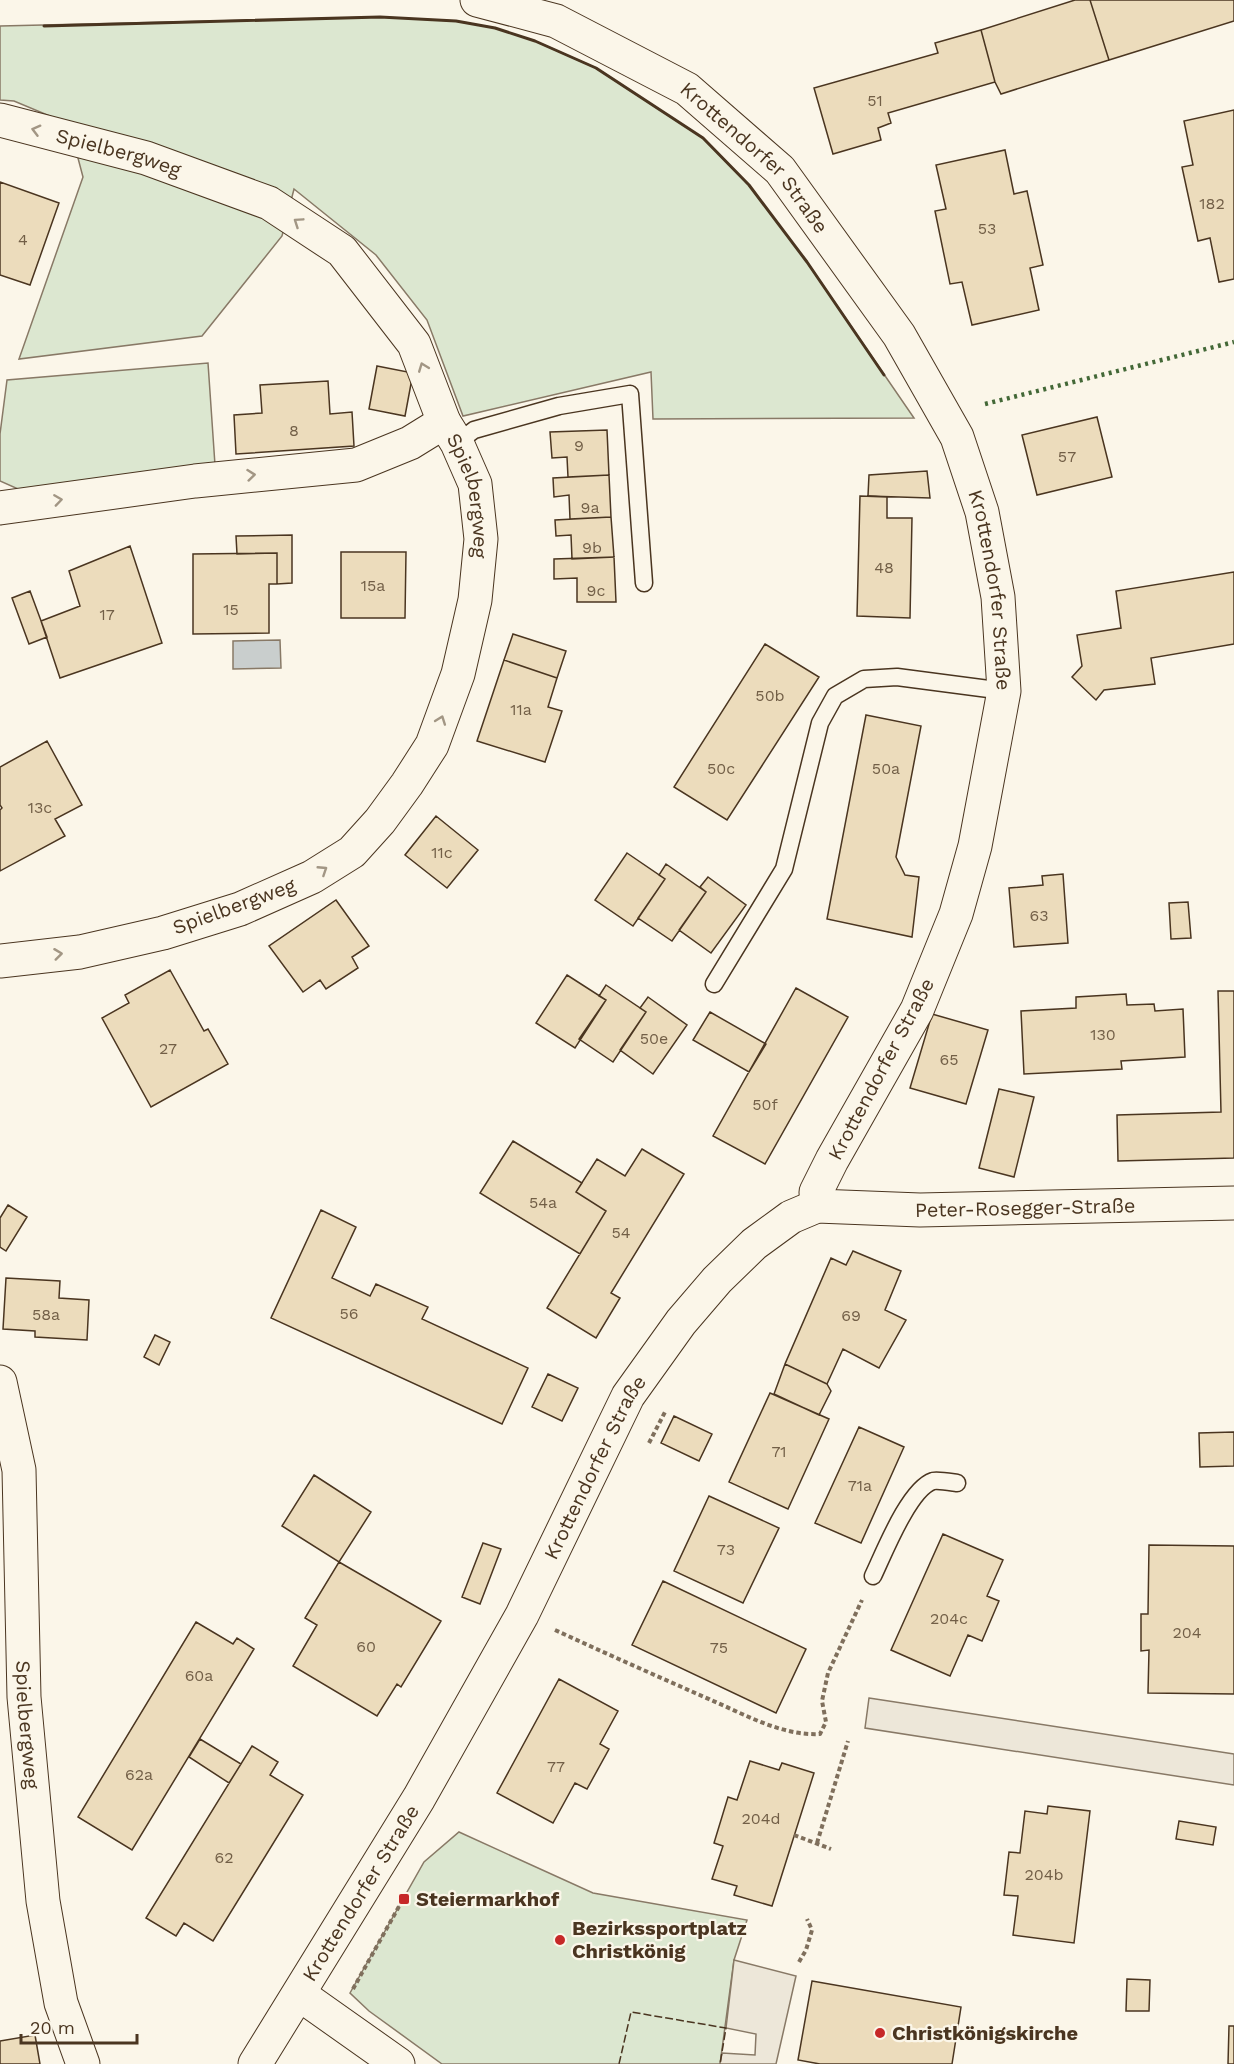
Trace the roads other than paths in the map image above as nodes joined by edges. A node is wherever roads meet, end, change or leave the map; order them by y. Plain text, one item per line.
1 (477, 0) edge
2 (0, 120) edge
3 (451, 432) junction
4 (0, 508) edge
5 (644, 583) dead end
6 (1004, 691) junction
7 (0, 961) edge
8 (714, 984) dead end
9 (1234, 1203) edge
10 (817, 1206) junction
11 (0, 1382) edge
12 (957, 1483) dead end
13 (873, 1576) road end
14 (299, 1994) junction
15 (83, 2064) edge
16 (255, 2064) edge
17 (398, 2064) edge

1 - 6 street, Krottendorfer Straße
3 -> 2 street, Spielbergweg
4 -> 3 street, Spielbergweg
3 - 5 lane
7 -> 3 street, Spielbergweg
6 - 8 lane
6 - 10 street, Krottendorfer Straße
9 - 10 street, Peter-Rosegger-Straße
10 - 14 street, Krottendorfer Straße
11 - 15 street, Spielbergweg
12 - 13 lane
14 - 16 street, Krottendorfer Straße
14 - 17 street

